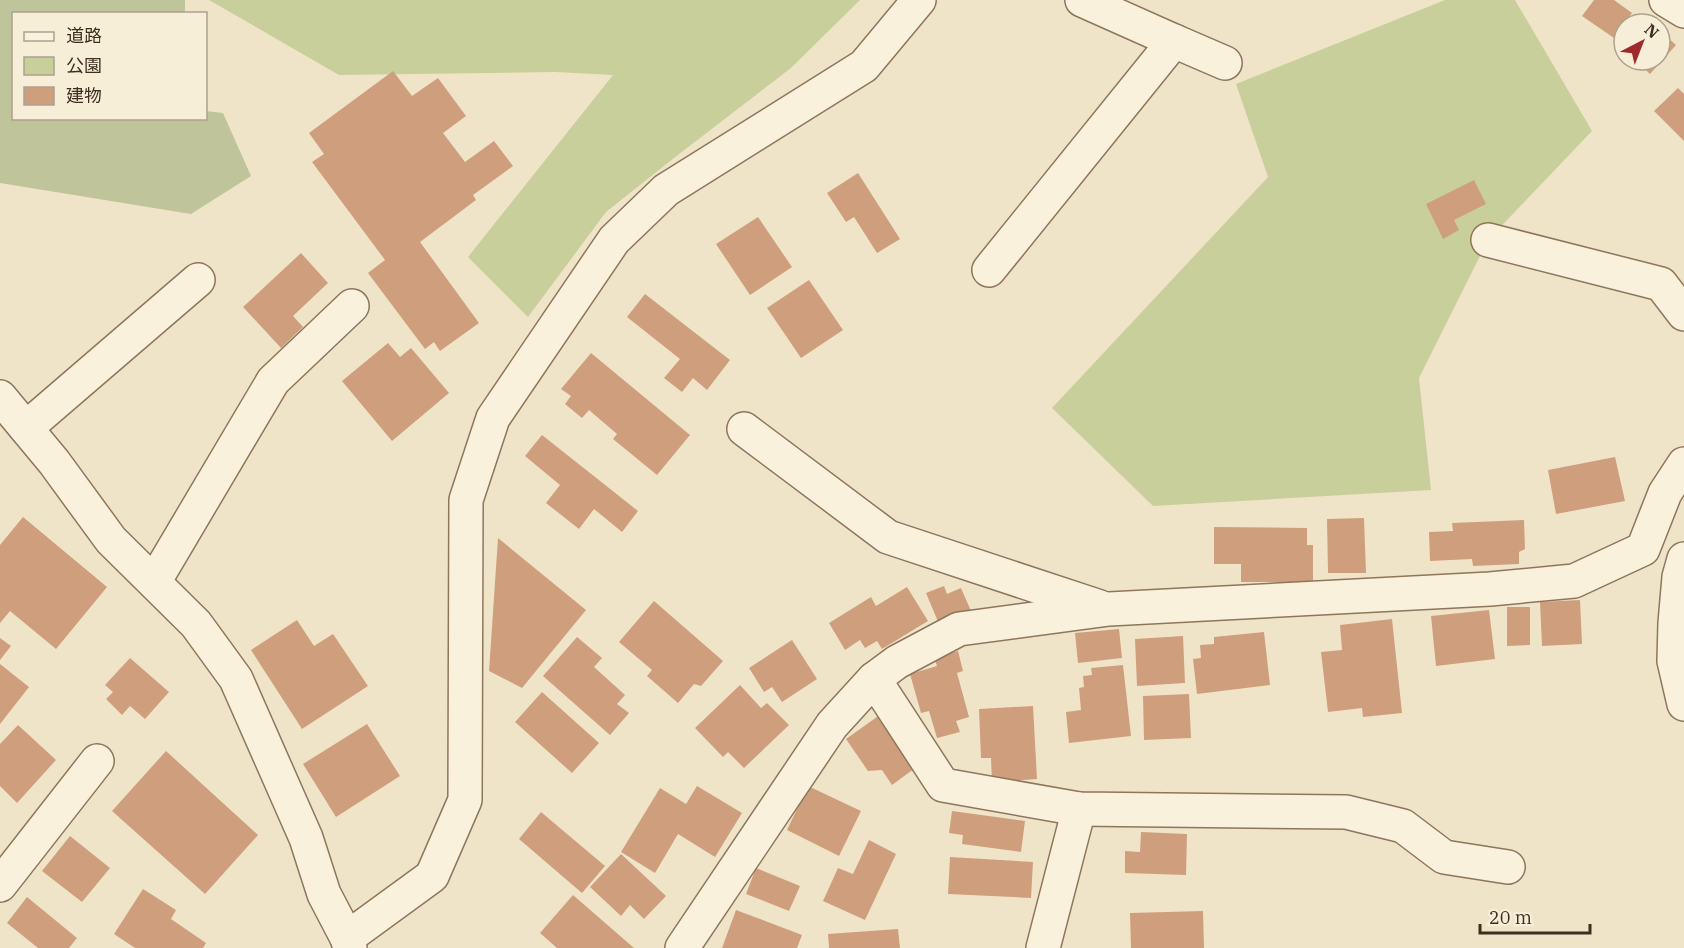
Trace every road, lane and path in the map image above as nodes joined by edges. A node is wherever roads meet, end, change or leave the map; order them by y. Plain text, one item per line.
1 (919, 0) edge
2 (1082, 0) edge
3 (1666, 0) edge
4 (1684, 11) edge
5 (1174, 41) junction
6 (1225, 63) dead end
7 (1488, 240) dead end
8 (989, 270) dead end
9 (198, 280) dead end
10 (352, 306) dead end
11 (1684, 314) edge
12 (0, 397) edge
13 (26, 428) junction
14 (744, 429) dead end
15 (1684, 464) edge
16 (1684, 559) edge
17 (154, 582) junction
18 (1109, 609) junction
19 (874, 679) junction
20 (1684, 704) edge
21 (97, 761) dead end
22 (1079, 809) junction
23 (1508, 867) dead end
24 (0, 885) edge
25 (349, 943) edge
26 (682, 948) edge
27 (1043, 948) edge

1 - 25 street
2 - 5 street
3 - 4 street
5 - 6 street
5 - 8 street
7 - 11 street
9 - 13 street
10 - 17 street
12 - 13 street
13 - 17 street
14 - 18 street
15 - 18 street
16 - 20 street
17 - 25 street
18 - 19 street
19 - 22 street
19 - 26 street
21 - 24 street
22 - 23 street
22 - 27 street

